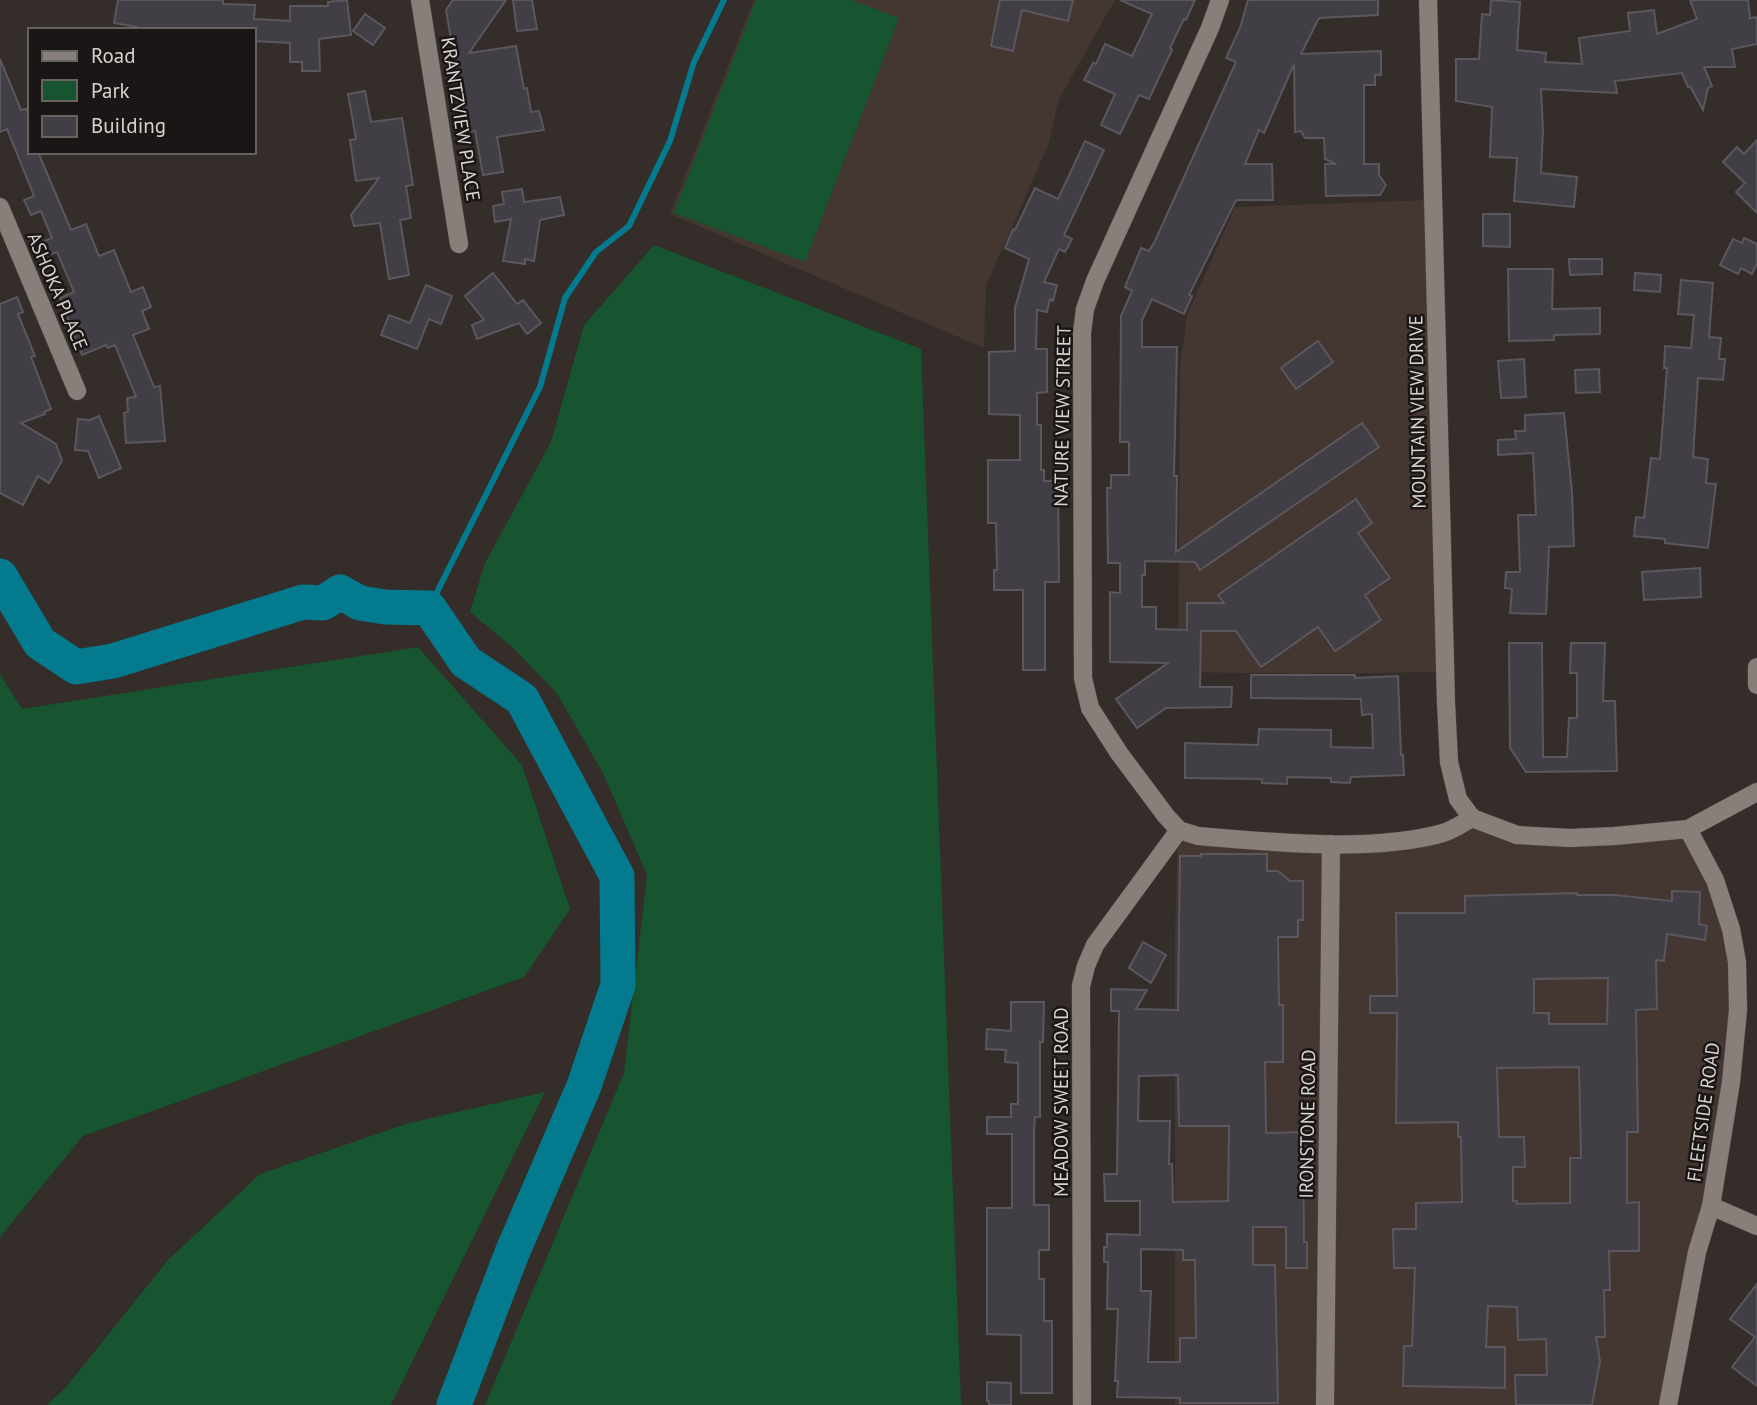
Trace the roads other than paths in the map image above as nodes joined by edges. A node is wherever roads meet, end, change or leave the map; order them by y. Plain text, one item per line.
1 (420, 0) edge
2 (1220, 0) edge
3 (1428, 0) edge
4 (0, 206) edge
5 (459, 244) dead end
6 (77, 391) dead end
7 (1757, 667) edge
8 (1757, 685) edge
9 (1757, 792) edge
10 (1472, 818) junction
11 (1688, 829) junction
12 (1179, 830) junction
13 (1331, 844) junction
14 (1711, 1206) junction
15 (1757, 1226) edge
16 (1082, 1405) edge
17 (1325, 1405) edge
18 (1668, 1405) edge

1 - 5 street, KRANTZVIEW PLACE
2 - 12 street, NATURE VIEW STREET
3 - 10 street, MOUNTAIN VIEW DRIVE
4 - 6 street, ASHOKA PLACE
7 - 8 street
9 - 11 street
10 - 11 street
10 - 13 street
11 - 14 street, FLEETSIDE ROAD
12 - 13 street
12 - 16 street, MEADOW SWEET ROAD
13 - 17 street, IRONSTONE ROAD
14 - 15 street
14 - 18 street, FLEETSIDE ROAD

